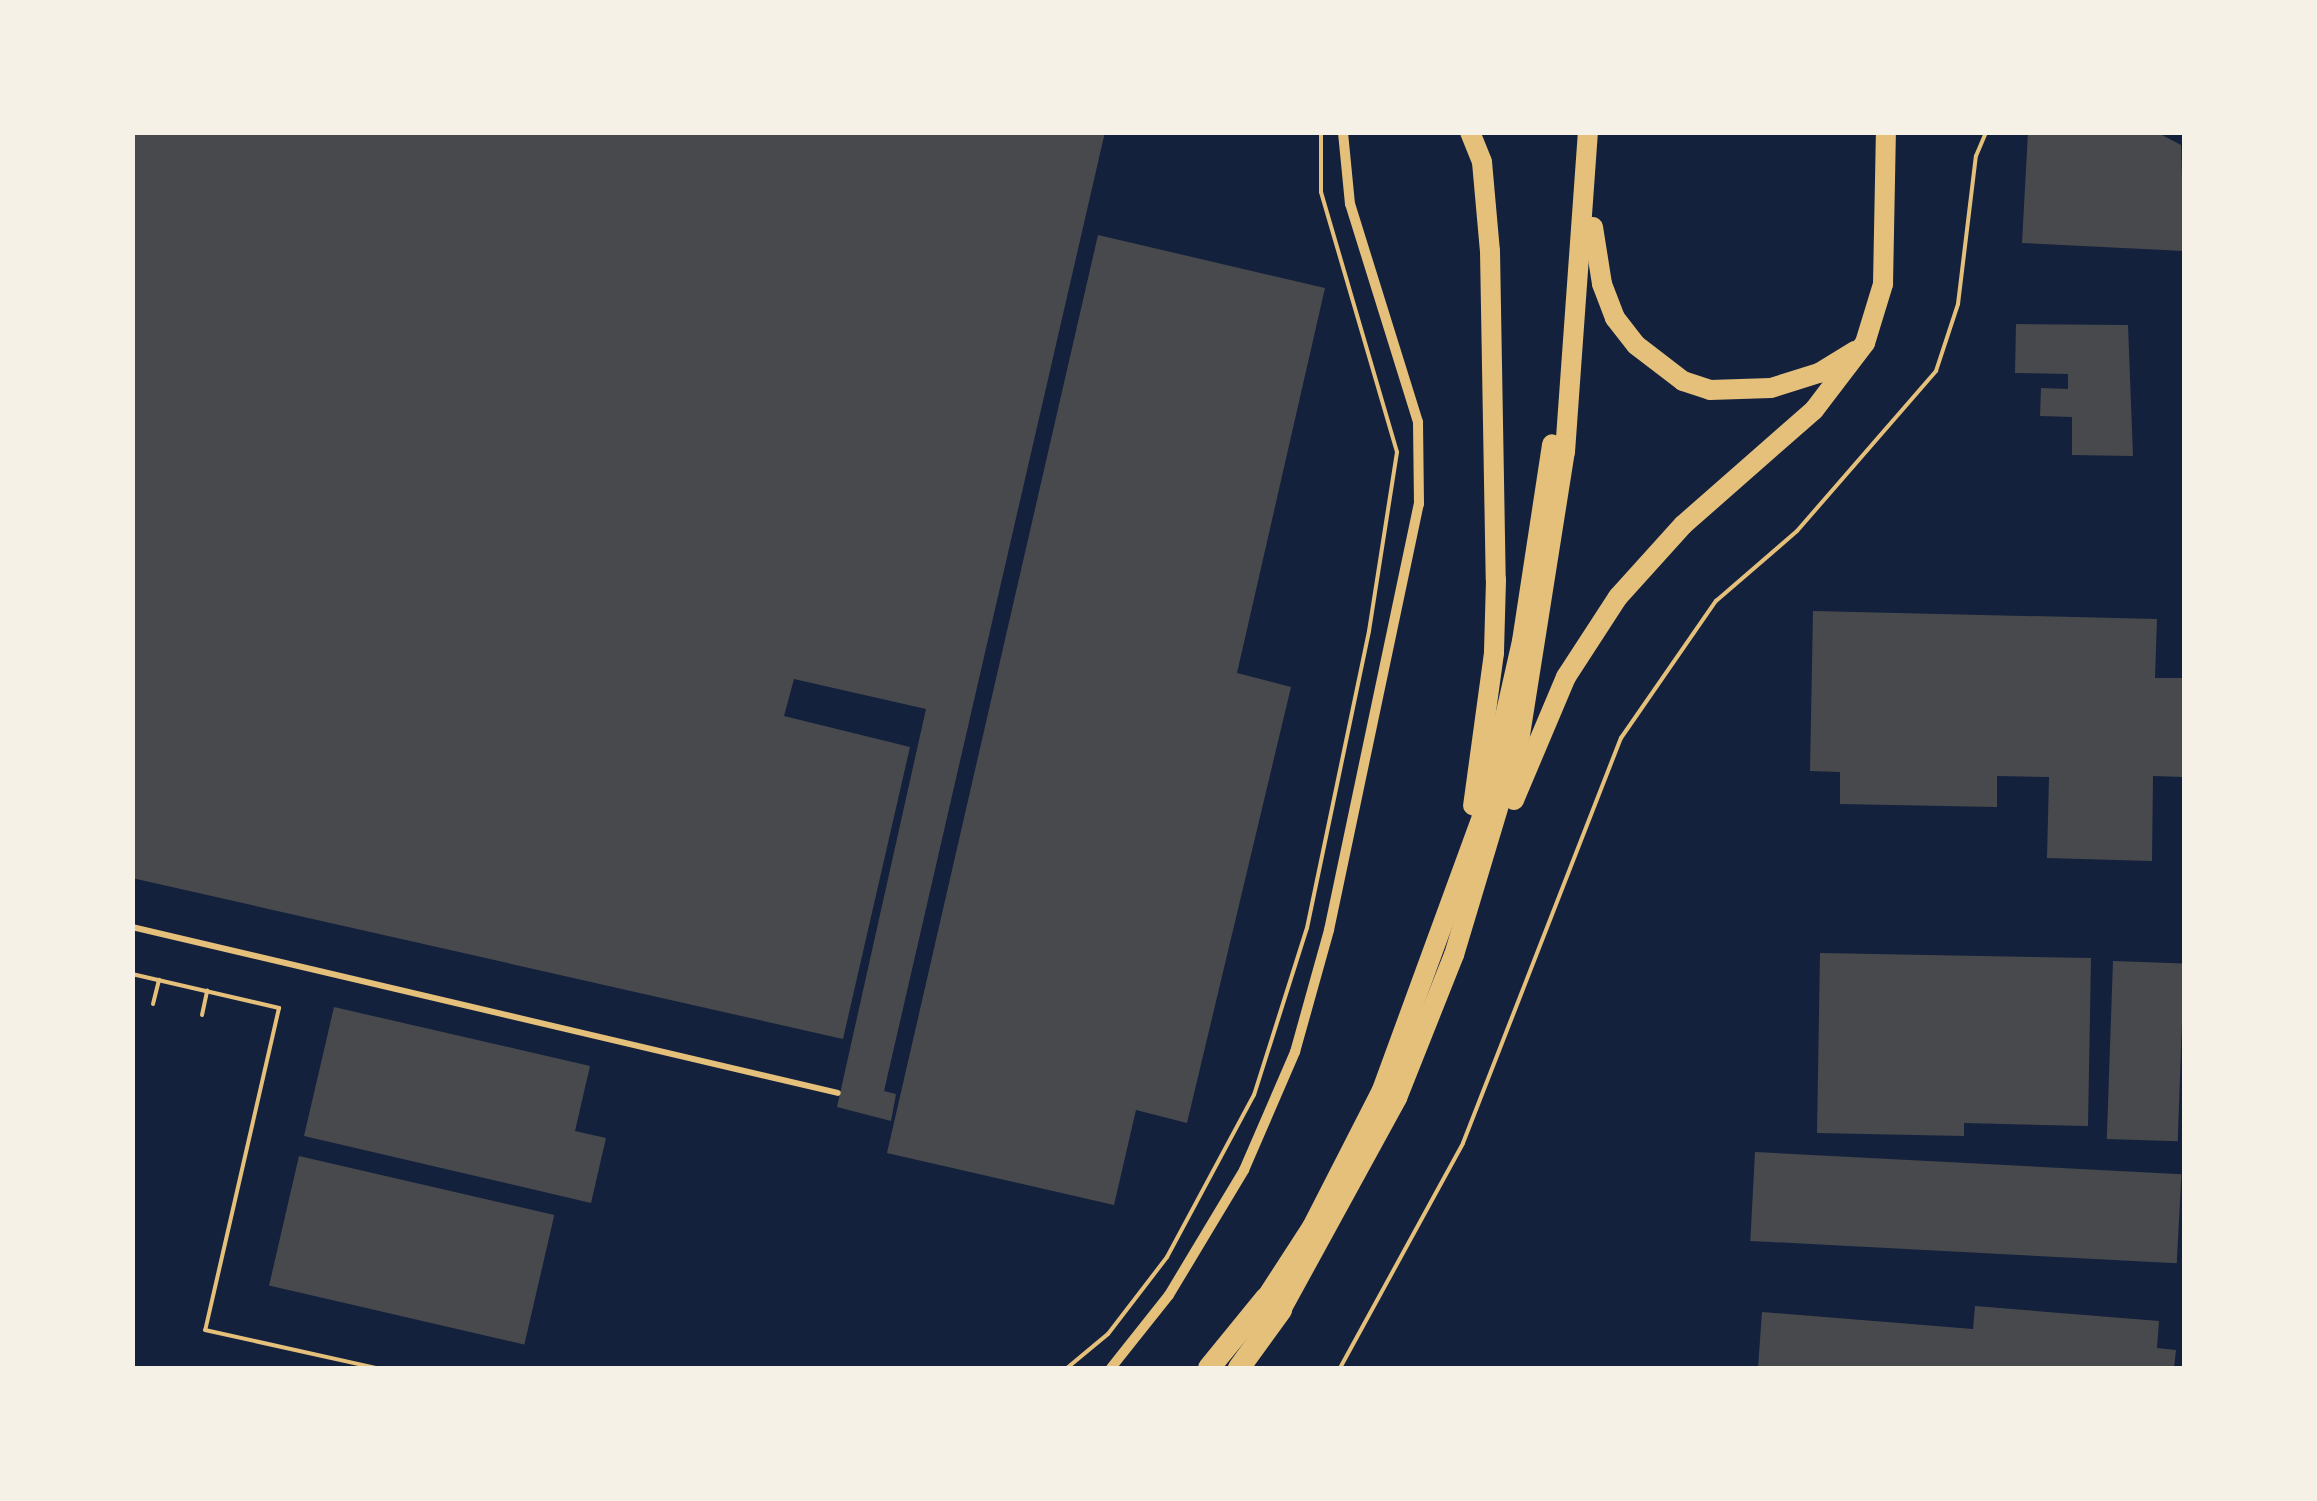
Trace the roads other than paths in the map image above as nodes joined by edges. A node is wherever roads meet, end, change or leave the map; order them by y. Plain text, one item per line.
1 (1343, 132) edge
2 (1470, 132) edge
3 (1576, 132) edge
4 (1588, 132) edge
5 (1886, 132) edge
6 (1588, 159) junction
7 (1865, 343) junction
8 (132, 926) edge
9 (1442, 934) junction
10 (1454, 955) junction
11 (838, 1093) dead end
12 (1273, 1304) junction
13 (1111, 1368) edge
14 (1208, 1368) edge
15 (1218, 1368) edge
16 (1242, 1368) edge

1 - 13 street
2 - 9 main road
3 - 9 main road
4 - 6 main road
5 - 7 main road
6 - 7 main road
6 - 10 main road
7 - 10 main road
8 - 11 lane
9 - 12 main road
10 - 12 main road
12 - 14 highway
12 - 15 highway
12 - 16 highway

